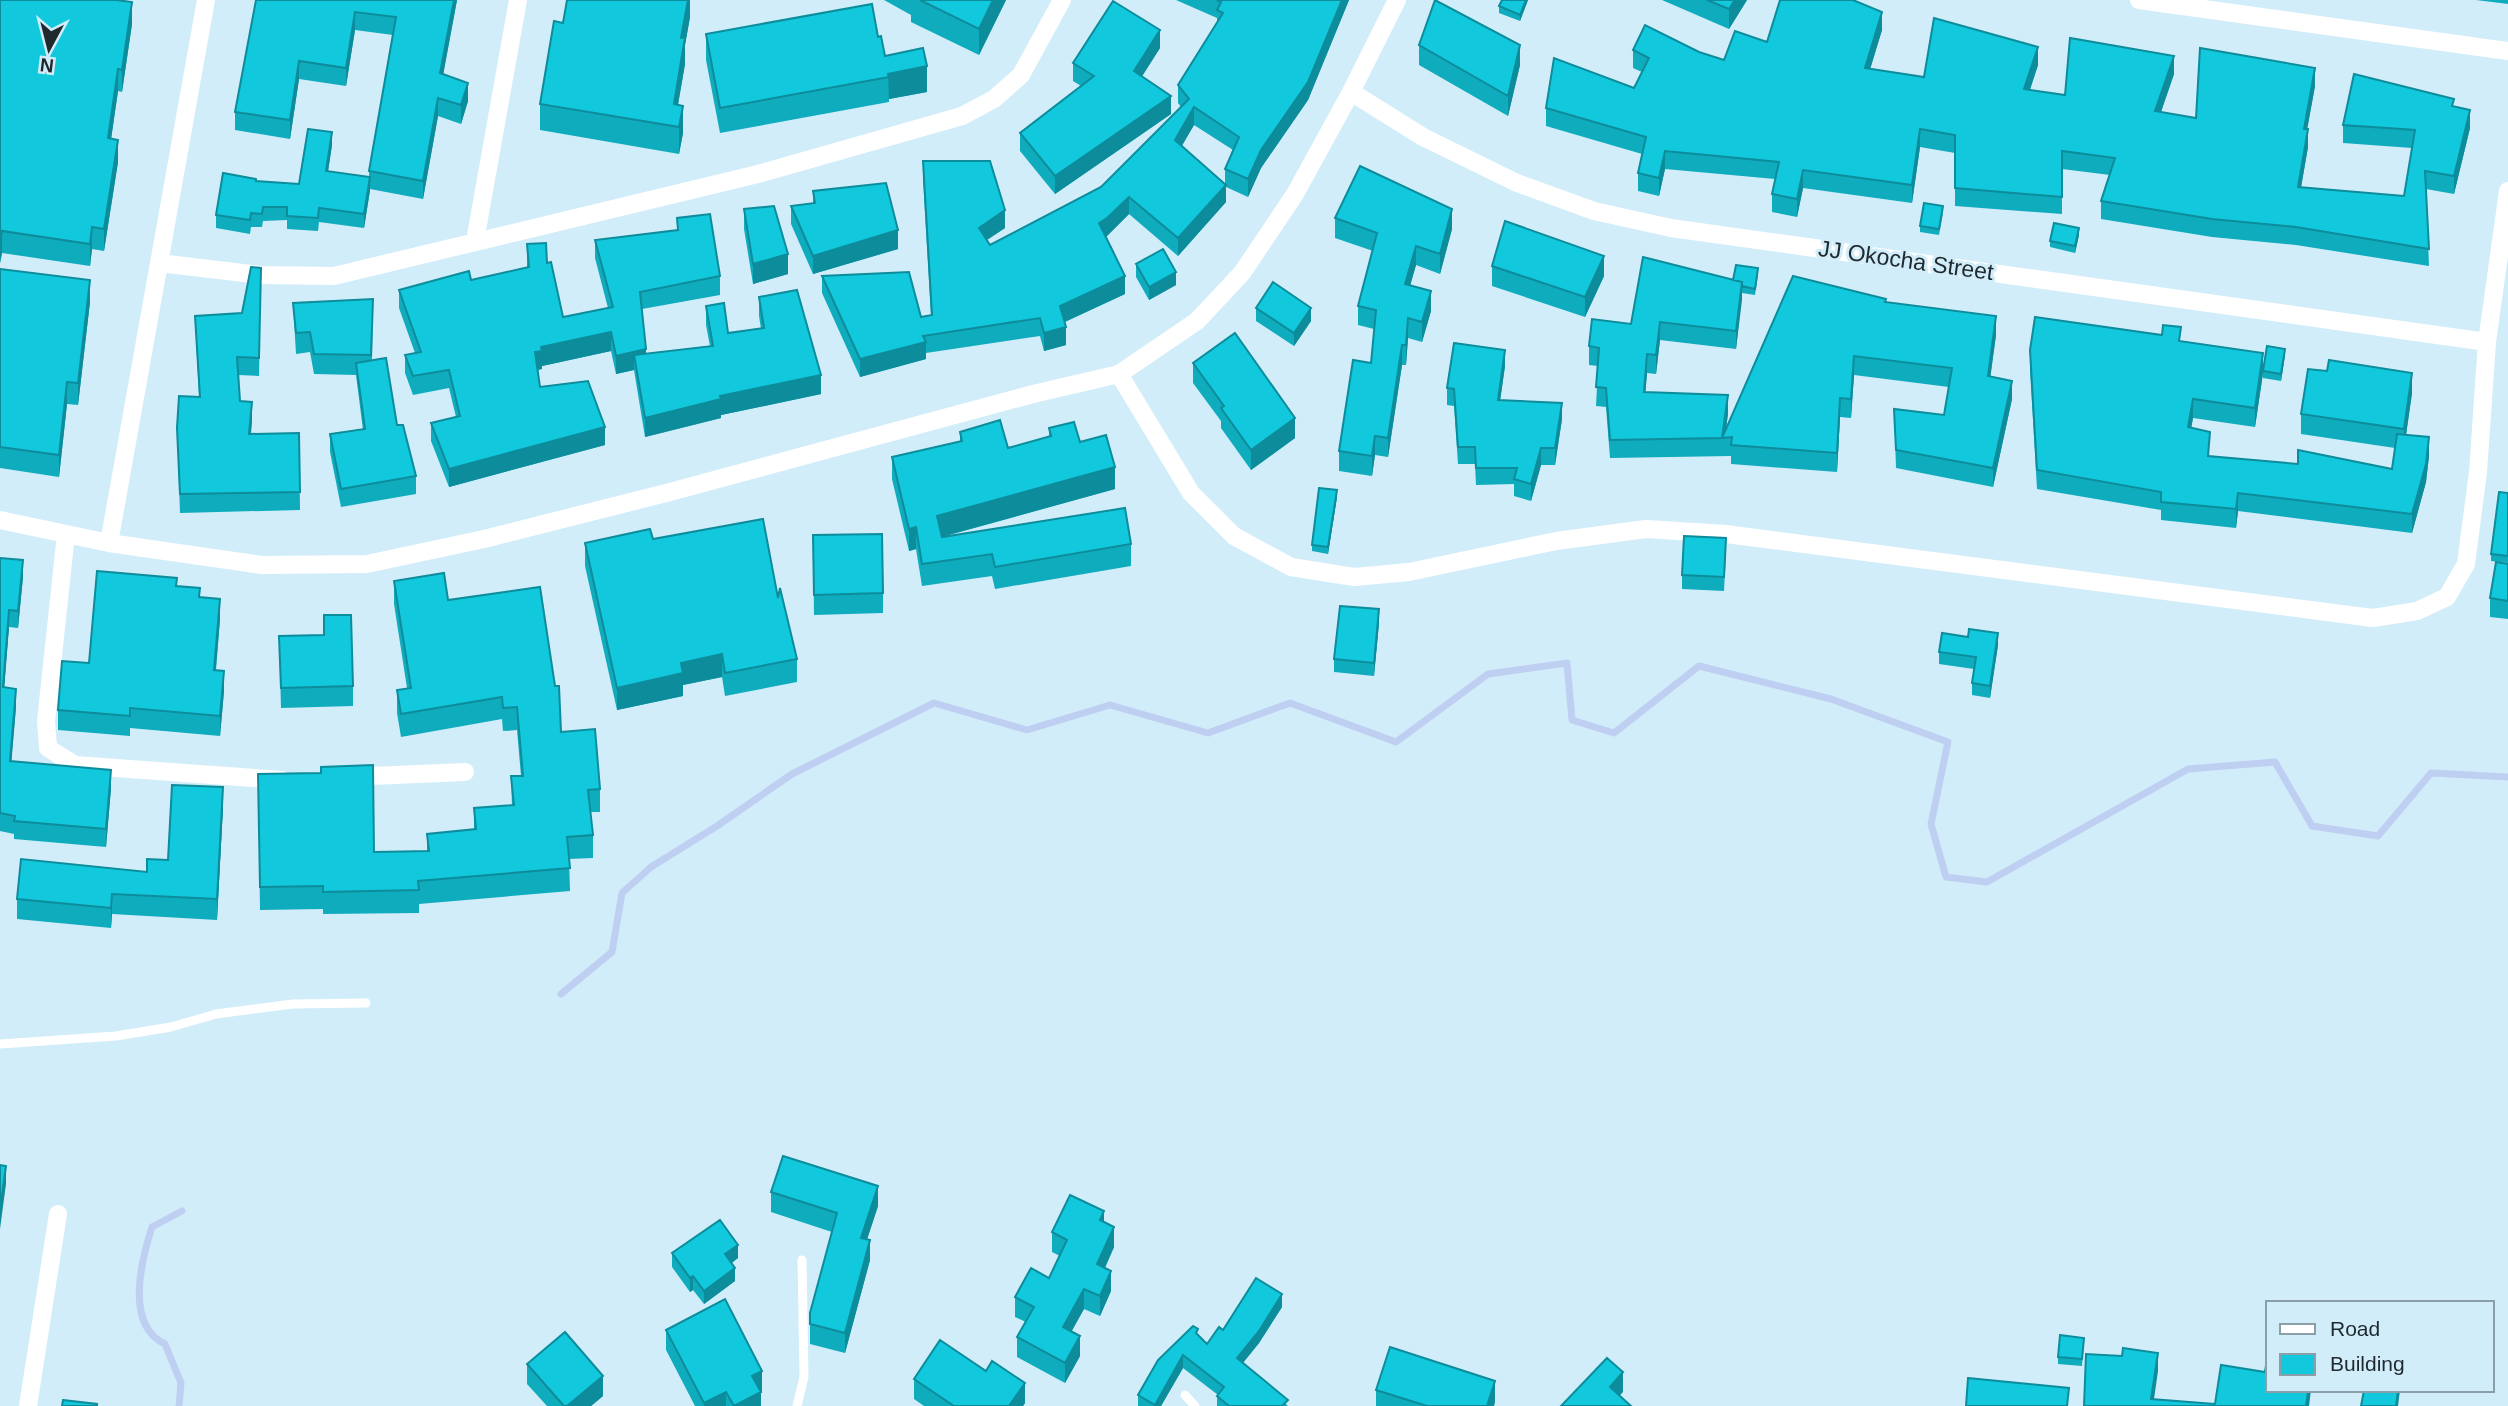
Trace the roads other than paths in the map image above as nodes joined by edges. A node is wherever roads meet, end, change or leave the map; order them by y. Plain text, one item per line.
1 (206, 0) edge
2 (518, 0) edge
3 (1062, 0) edge
4 (1398, 0) edge
5 (2139, 0) edge
6 (2508, 51) edge
7 (1351, 92) junction
8 (2508, 191) edge
9 (475, 241) junction
10 (159, 263) junction
11 (2487, 342) junction
12 (1119, 374) junction
13 (0, 520) edge
14 (66, 534) junction
15 (109, 543) junction
16 (465, 772) dead end
17 (335, 778) edge
18 (295, 779) edge
19 (366, 1003) dead end
20 (0, 1044) edge
21 (58, 1213) dead end
22 (802, 1260) dead end
23 (1185, 1395) dead end
24 (28, 1406) edge
25 (797, 1406) edge
26 (1195, 1406) edge

1 - 10 street
2 - 9 street
3 - 9 street
4 - 7 street
5 - 6 street
7 - 11 street, JJ Okocha Street
7 - 12 street
8 - 11 street
9 - 10 street
10 - 15 street
11 - 12 street
12 - 15 street
13 - 14 street
14 - 15 street
14 - 18 street
16 - 17 street
19 - 20 lane
21 - 24 street
22 - 25 lane
23 - 26 lane

